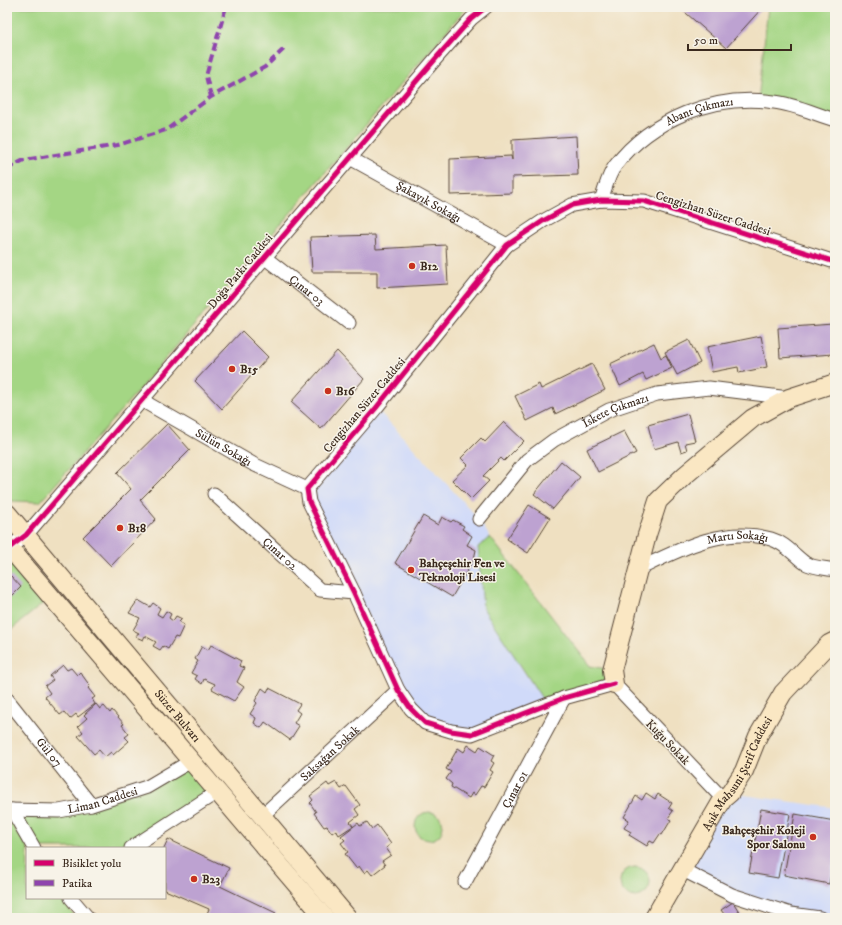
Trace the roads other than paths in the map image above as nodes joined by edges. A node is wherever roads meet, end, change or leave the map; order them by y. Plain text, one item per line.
1 (486, 7) edge
2 (835, 120) edge
3 (350, 158) junction
4 (601, 200) junction
5 (507, 245) junction
6 (264, 257) junction
7 (835, 262) edge
8 (349, 323) dead end
9 (835, 383) edge
10 (789, 398) junction
11 (143, 401) junction
12 (307, 489) junction
13 (214, 494) dead end
14 (7, 513) edge
15 (479, 519) dead end
16 (26, 536) junction
17 (8, 546) edge
18 (637, 570) junction
19 (835, 570) edge
20 (354, 594) junction
21 (833, 640) edge
22 (614, 684) junction
23 (398, 690) junction
24 (564, 698) junction
25 (7, 699) edge
26 (191, 761) junction
27 (218, 792) junction
28 (723, 799) junction
29 (91, 805) junction
30 (10, 810) edge
31 (263, 815) junction
32 (33, 847) edge
33 (133, 847) edge
34 (683, 870) junction
35 (465, 882) dead end
36 (72, 899) edge
37 (88, 918) edge
38 (325, 918) edge
39 (348, 918) edge
40 (654, 918) edge
41 (820, 918) edge

1 - 3 street, Doğa Parkı Caddesi
2 - 4 street, Abant Çıkmazı
3 - 5 street, Şakayık Sokağı
3 - 6 street, Doğa Parkı Caddesi
4 - 5 street, Cengizhan Süzer Caddesi
4 - 7 street, Cengizhan Süzer Caddesi
5 - 12 street, Cengizhan Süzer Caddesi
6 - 8 street, Çınar 03
6 - 11 street, Doğa Parkı Caddesi
9 - 10 main road
10 - 15 street, İskete Çıkmazı
10 - 18 main road
11 - 12 street, Sülün Sokağı
11 - 16 street, Doğa Parkı Caddesi
12 - 20 street
13 - 20 street, Çınar 02
14 - 16 main road, Süzer Bulvarı
16 - 17 street, Doğa Parkı Caddesi
16 - 31 main road, Süzer Bulvarı
17 - 26 main road, Süzer Bulvarı
18 - 19 street, Martı Sokağı
18 - 22 main road
20 - 23 street
21 - 28 main road, Aşık Mahsuni Şerif Caddesi
22 - 24 street
22 - 28 street, Kuğu Sokak
23 - 24 street
23 - 31 street, Saksağan Sokak
24 - 35 street, Çınar 01
25 - 29 street, Gül 07
26 - 27 main road, Süzer Bulvarı
26 - 29 street, Liman Caddesi
27 - 33 street
27 - 38 main road, Süzer Bulvarı
28 - 34 main road, Aşık Mahsuni Şerif Caddesi
29 - 30 street, Liman Caddesi
30 - 32 street
31 - 39 main road, Süzer Bulvarı
34 - 40 main road, Aşık Mahsuni Şerif Caddesi
34 - 41 street
36 - 37 street

